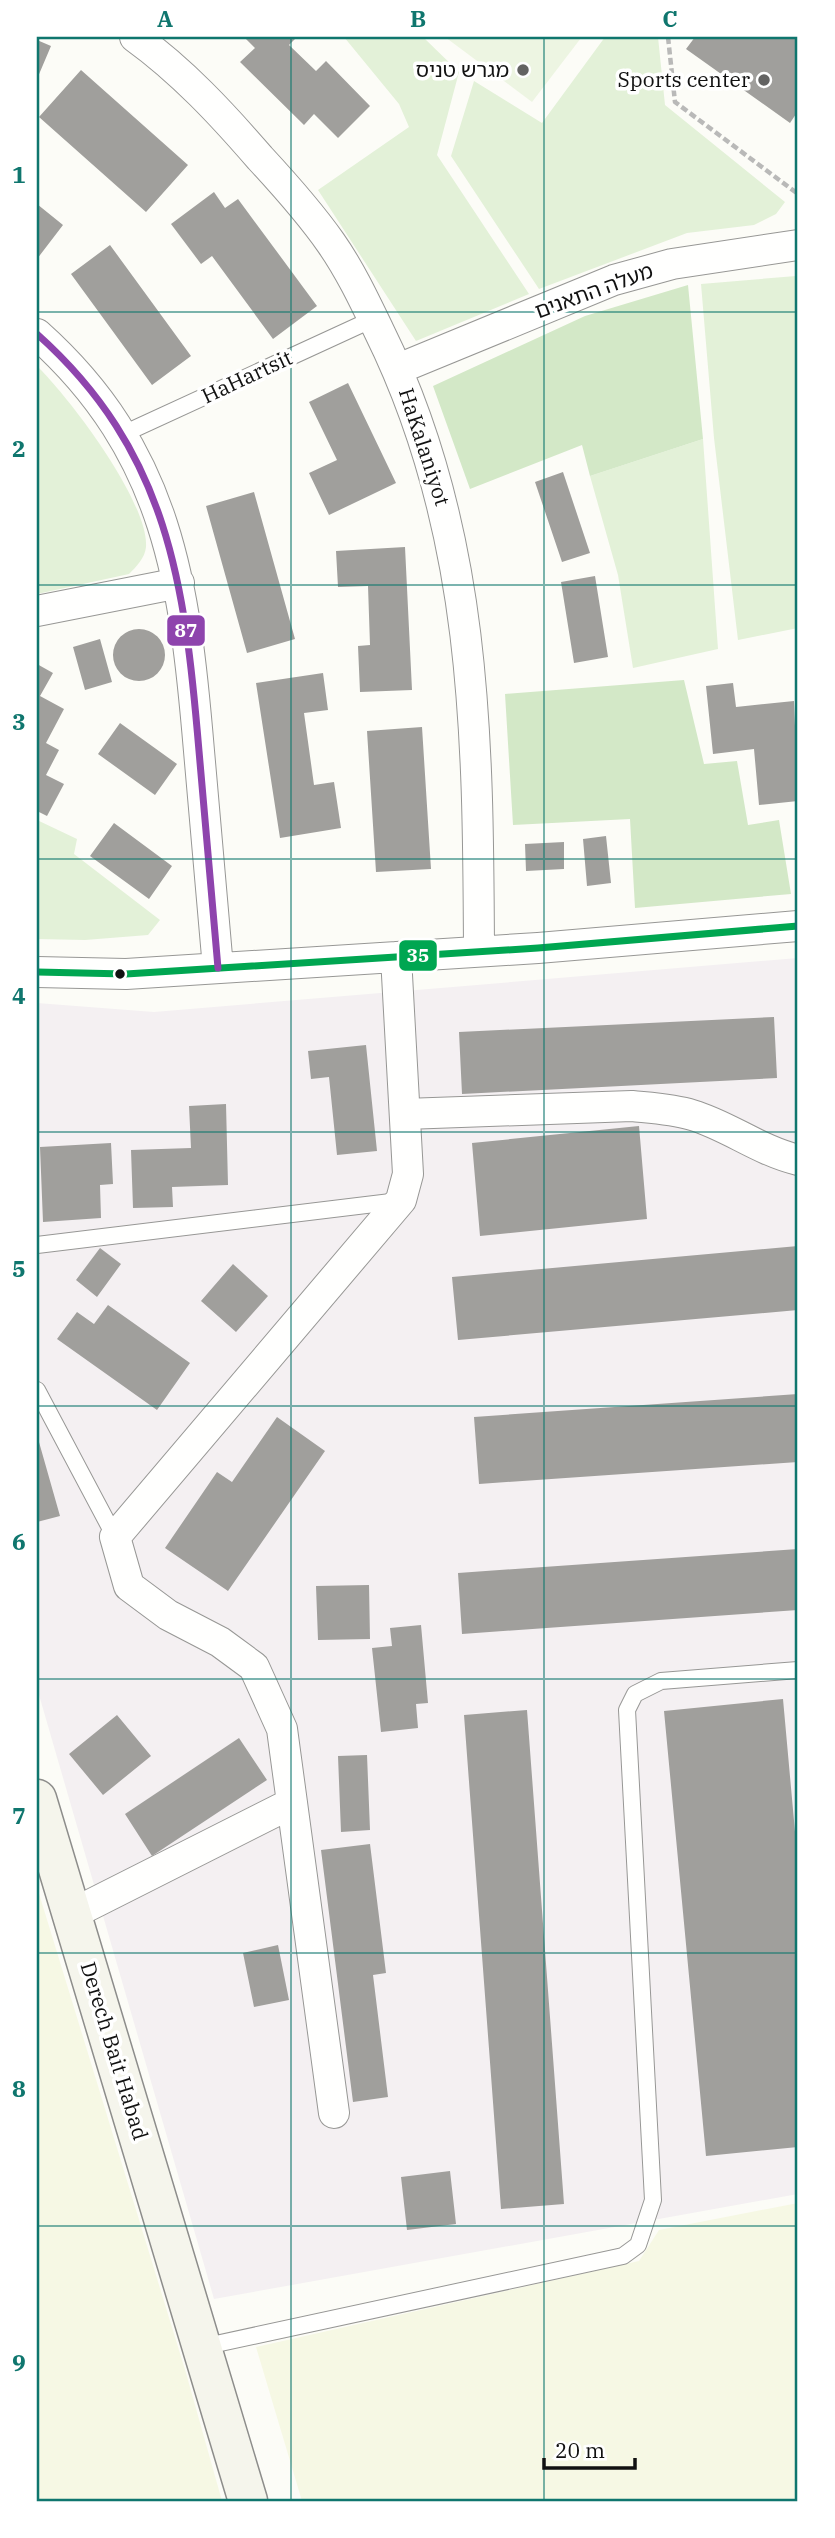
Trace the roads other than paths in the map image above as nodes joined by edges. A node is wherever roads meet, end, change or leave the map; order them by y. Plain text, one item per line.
1 (135, 37) edge
2 (798, 245) edge
3 (373, 318) junction
4 (37, 334) edge
5 (398, 369) junction
6 (121, 435) junction
7 (179, 583) junction
8 (37, 611) edge
9 (798, 926) edge
10 (479, 951) junction
11 (396, 957) junction
12 (218, 968) junction
13 (37, 972) edge
14 (405, 1114) junction
15 (798, 1160) edge
16 (401, 1200) junction
17 (37, 1245) edge
18 (37, 1390) edge
19 (115, 1537) junction
20 (798, 1670) edge
21 (37, 1799) edge
22 (292, 1803) junction
23 (72, 1914) junction
24 (334, 2113) dead end
25 (202, 2347) junction
26 (247, 2501) edge

1 - 3 street, HaKalaniyot
2 - 5 street, מעלה התאנים
3 - 5 street, HaKalaniyot
3 - 6 lane, HaHartsit
4 - 6 street
5 - 10 street, HaKalaniyot
6 - 7 street
7 - 8 street
7 - 12 street
9 - 10 street
10 - 11 street
11 - 12 street
11 - 14 street
12 - 13 street
14 - 15 street
14 - 16 street
16 - 17 lane
16 - 19 street
18 - 19 lane
19 - 22 street
20 - 25 lane
21 - 23 street, Derech Bait Habad
22 - 23 street
22 - 24 street
23 - 25 street, Derech Bait Habad
25 - 26 street, Derech Bait Habad

